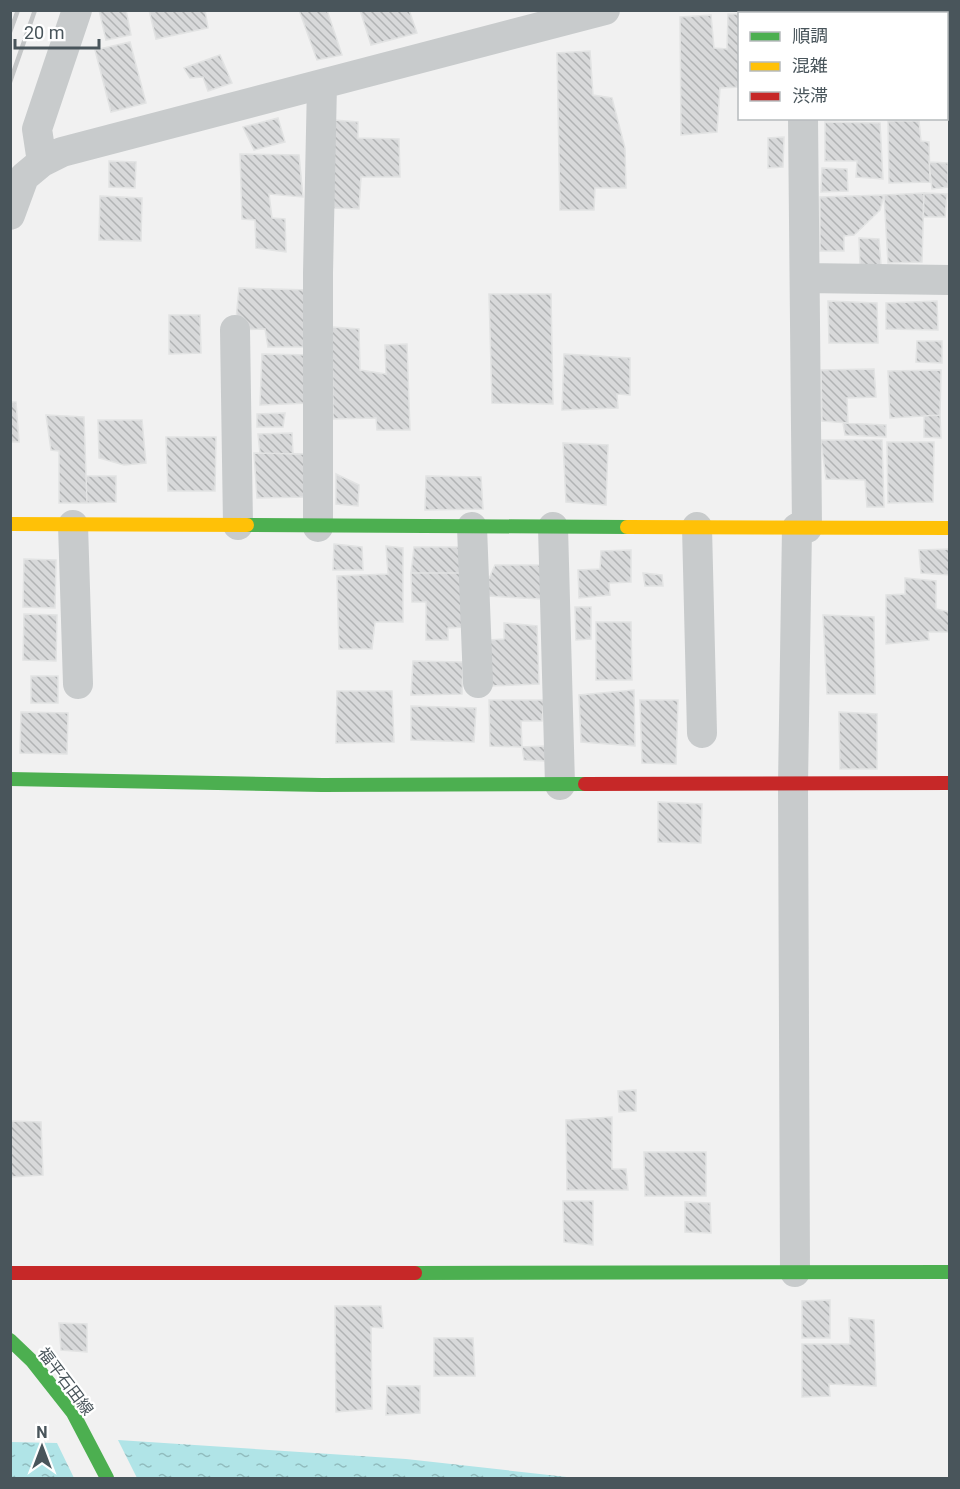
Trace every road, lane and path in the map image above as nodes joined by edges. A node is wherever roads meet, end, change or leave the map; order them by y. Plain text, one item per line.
1 (77, 10) edge
2 (605, 10) edge
3 (322, 84) junction
4 (803, 120) edge
5 (42, 162) junction
6 (10, 214) edge
7 (805, 278) junction
8 (950, 280) edge
9 (235, 330) dead end
10 (10, 524) edge
11 (73, 525) junction
12 (238, 525) junction
13 (318, 527) junction
14 (472, 527) junction
15 (553, 527) junction
16 (697, 527) junction
17 (802, 528) junction
18 (950, 528) edge
19 (478, 683) dead end
20 (78, 684) dead end
21 (702, 733) dead end
22 (10, 779) edge
23 (950, 783) edge
24 (560, 785) junction
25 (793, 785) junction
26 (795, 1272) junction
27 (950, 1272) edge
28 (10, 1273) edge
29 (10, 1340) edge
30 (107, 1479) edge

1 - 5 street
2 - 3 street
3 - 5 street
3 - 13 street
4 - 7 street
5 - 6 street
7 - 8 street
7 - 17 street
9 - 12 street
10 - 11 street
11 - 12 street
11 - 20 street
12 - 13 street
13 - 14 street
14 - 15 street
14 - 19 street
15 - 16 street
15 - 24 street
16 - 17 street
16 - 21 street
17 - 18 street
17 - 25 street
22 - 24 street
23 - 25 street
24 - 25 street
25 - 26 street
26 - 27 street
26 - 28 street
29 - 30 street, 福平石田線

